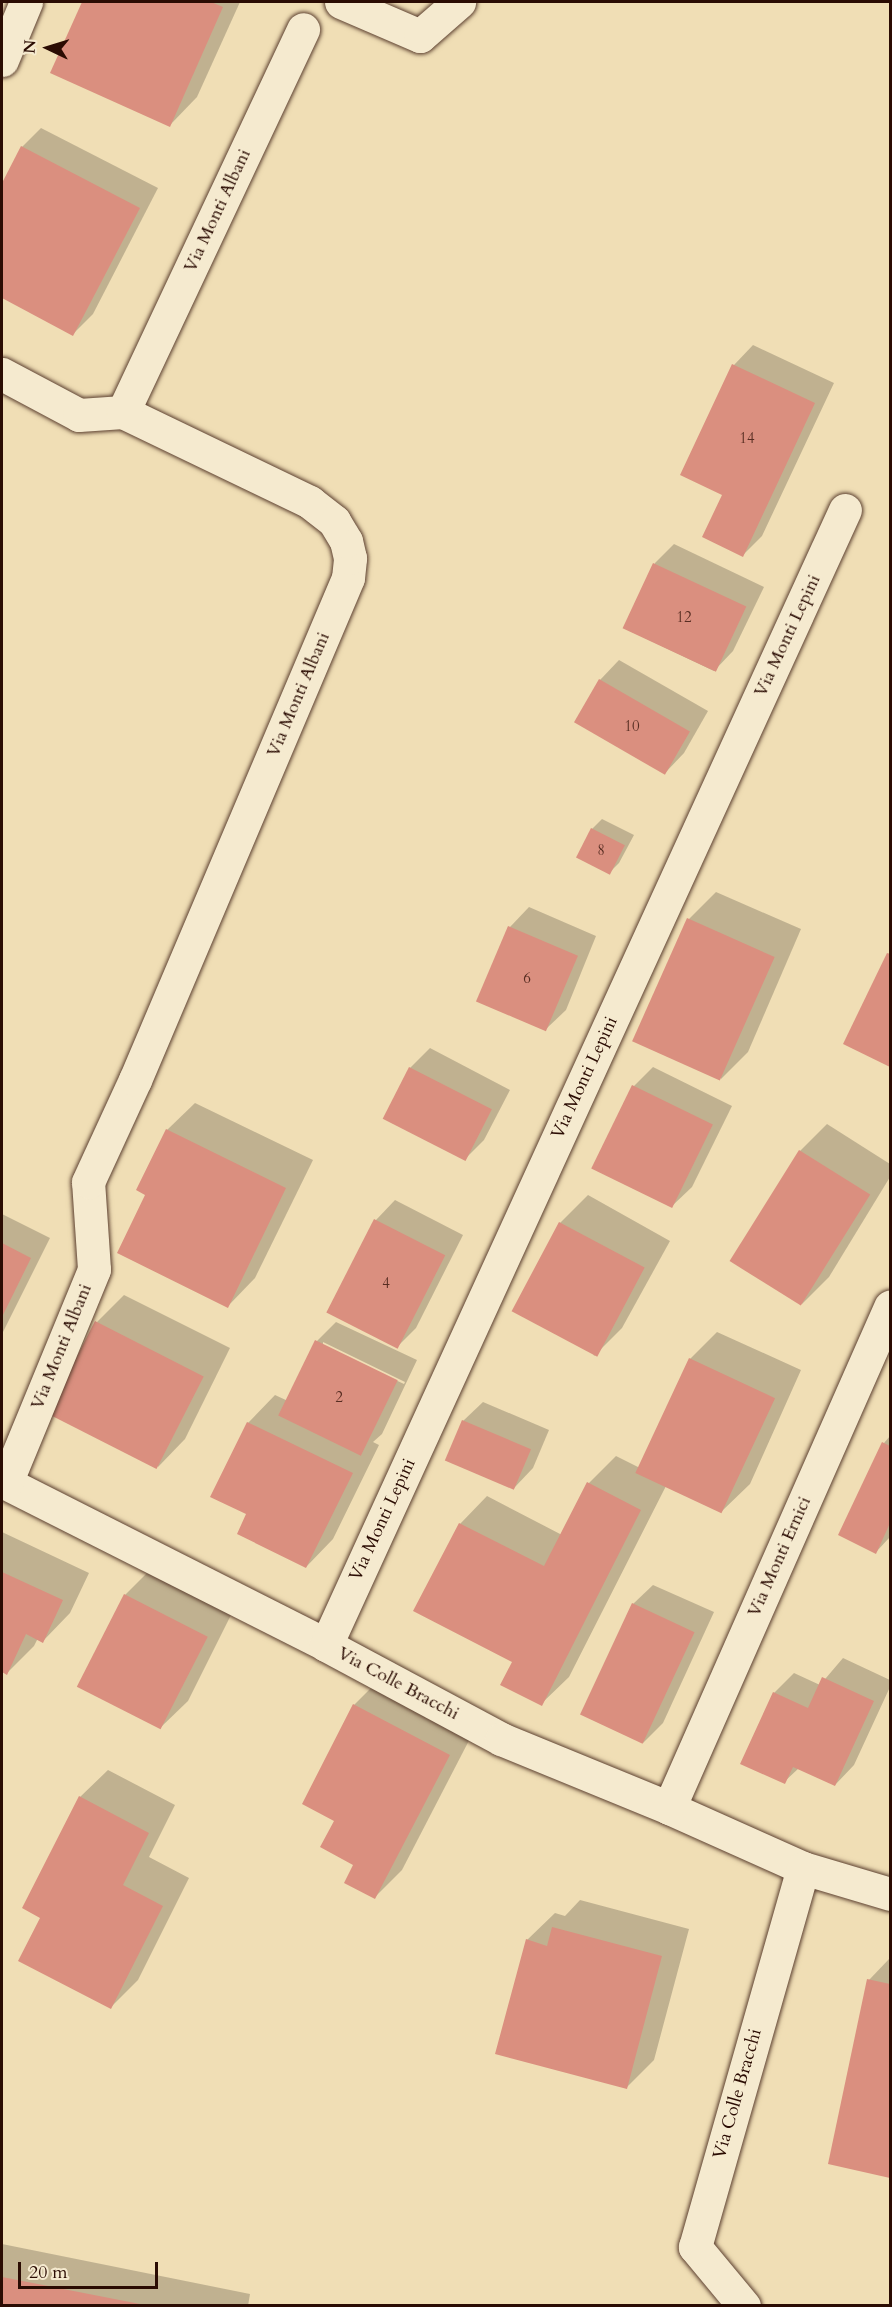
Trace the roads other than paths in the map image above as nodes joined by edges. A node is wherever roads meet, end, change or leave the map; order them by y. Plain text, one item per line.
1 (26, 2) edge
2 (341, 2) edge
3 (459, 2) edge
4 (303, 29) dead end
5 (2, 60) edge
6 (2, 374) edge
7 (123, 412) junction
8 (845, 510) dead end
9 (891, 1306) edge
10 (4, 1482) edge
11 (326, 1645) junction
12 (669, 1808) junction
13 (803, 1868) junction
14 (891, 1894) edge
15 (744, 2306) edge

1 - 5 street
2 - 3 street
4 - 7 street, Via Monti Albani
6 - 7 street
7 - 10 street, Via Monti Albani
8 - 11 street, Via Monti Lepini
9 - 12 street, Via Monti Ernici
10 - 11 street, Via Colle Bracchi
11 - 12 street, Via Colle Bracchi
12 - 13 street, Via Colle Bracchi
13 - 14 street, Via Colle Bracchi
13 - 15 street, Via Colle Bracchi

